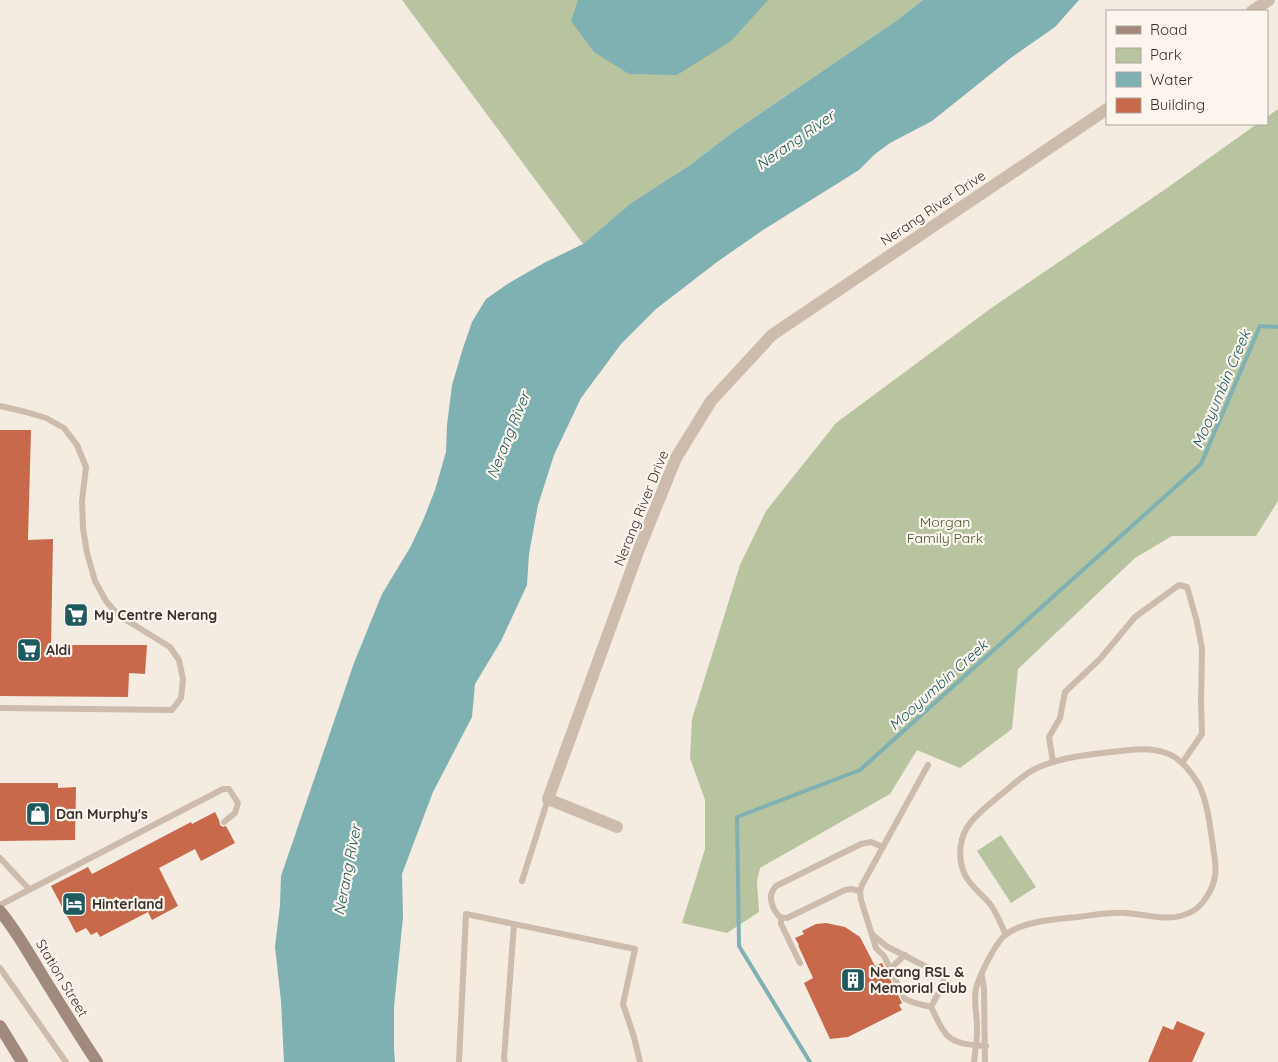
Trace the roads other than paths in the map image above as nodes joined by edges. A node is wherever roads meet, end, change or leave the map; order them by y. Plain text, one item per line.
1 (1269, 0) edge
2 (1254, 10) edge
3 (1106, 110) edge
4 (0, 406) edge
5 (0, 708) edge
6 (1052, 762) junction
7 (1182, 763) junction
8 (928, 765) dead end
9 (548, 799) junction
10 (224, 822) dead end
11 (617, 827) dead end
12 (883, 847) junction
13 (0, 858) edge
14 (522, 881) dead end
15 (29, 889) junction
16 (860, 892) junction
17 (0, 905) edge
18 (0, 911) edge
19 (781, 918) junction
20 (514, 924) junction
21 (872, 934) junction
22 (1006, 935) junction
23 (905, 955) junction
24 (800, 963) dead end
25 (0, 968) edge
26 (891, 970) junction
27 (982, 975) junction
28 (931, 1006) junction
29 (0, 1026) edge
30 (976, 1045) junction
31 (986, 1046) junction
32 (22, 1062) edge
33 (66, 1062) edge
34 (97, 1062) edge
35 (459, 1062) edge
36 (505, 1062) edge
37 (640, 1062) edge
38 (974, 1062) edge
39 (985, 1062) edge

1 - 2 street
3 - 9 street, Nerang River Drive
4 - 5 lane
6 - 7 lane
6 - 7 lane
6 - 22 lane
7 - 22 lane
8 - 12 lane
9 - 11 street
9 - 14 lane
10 - 15 lane
12 - 16 lane
12 - 19 lane
13 - 15 lane
15 - 17 lane
16 - 19 lane
16 - 21 lane
18 - 34 main road, Station Street
19 - 24 lane
20 - 35 lane
20 - 36 lane
20 - 37 lane
21 - 23 lane
21 - 26 lane
22 - 27 lane
23 - 26 lane
23 - 28 lane
25 - 33 lane
26 - 28 lane
27 - 30 lane
27 - 31 lane
28 - 30 lane
29 - 32 main road
30 - 31 lane
30 - 38 lane
31 - 39 lane

